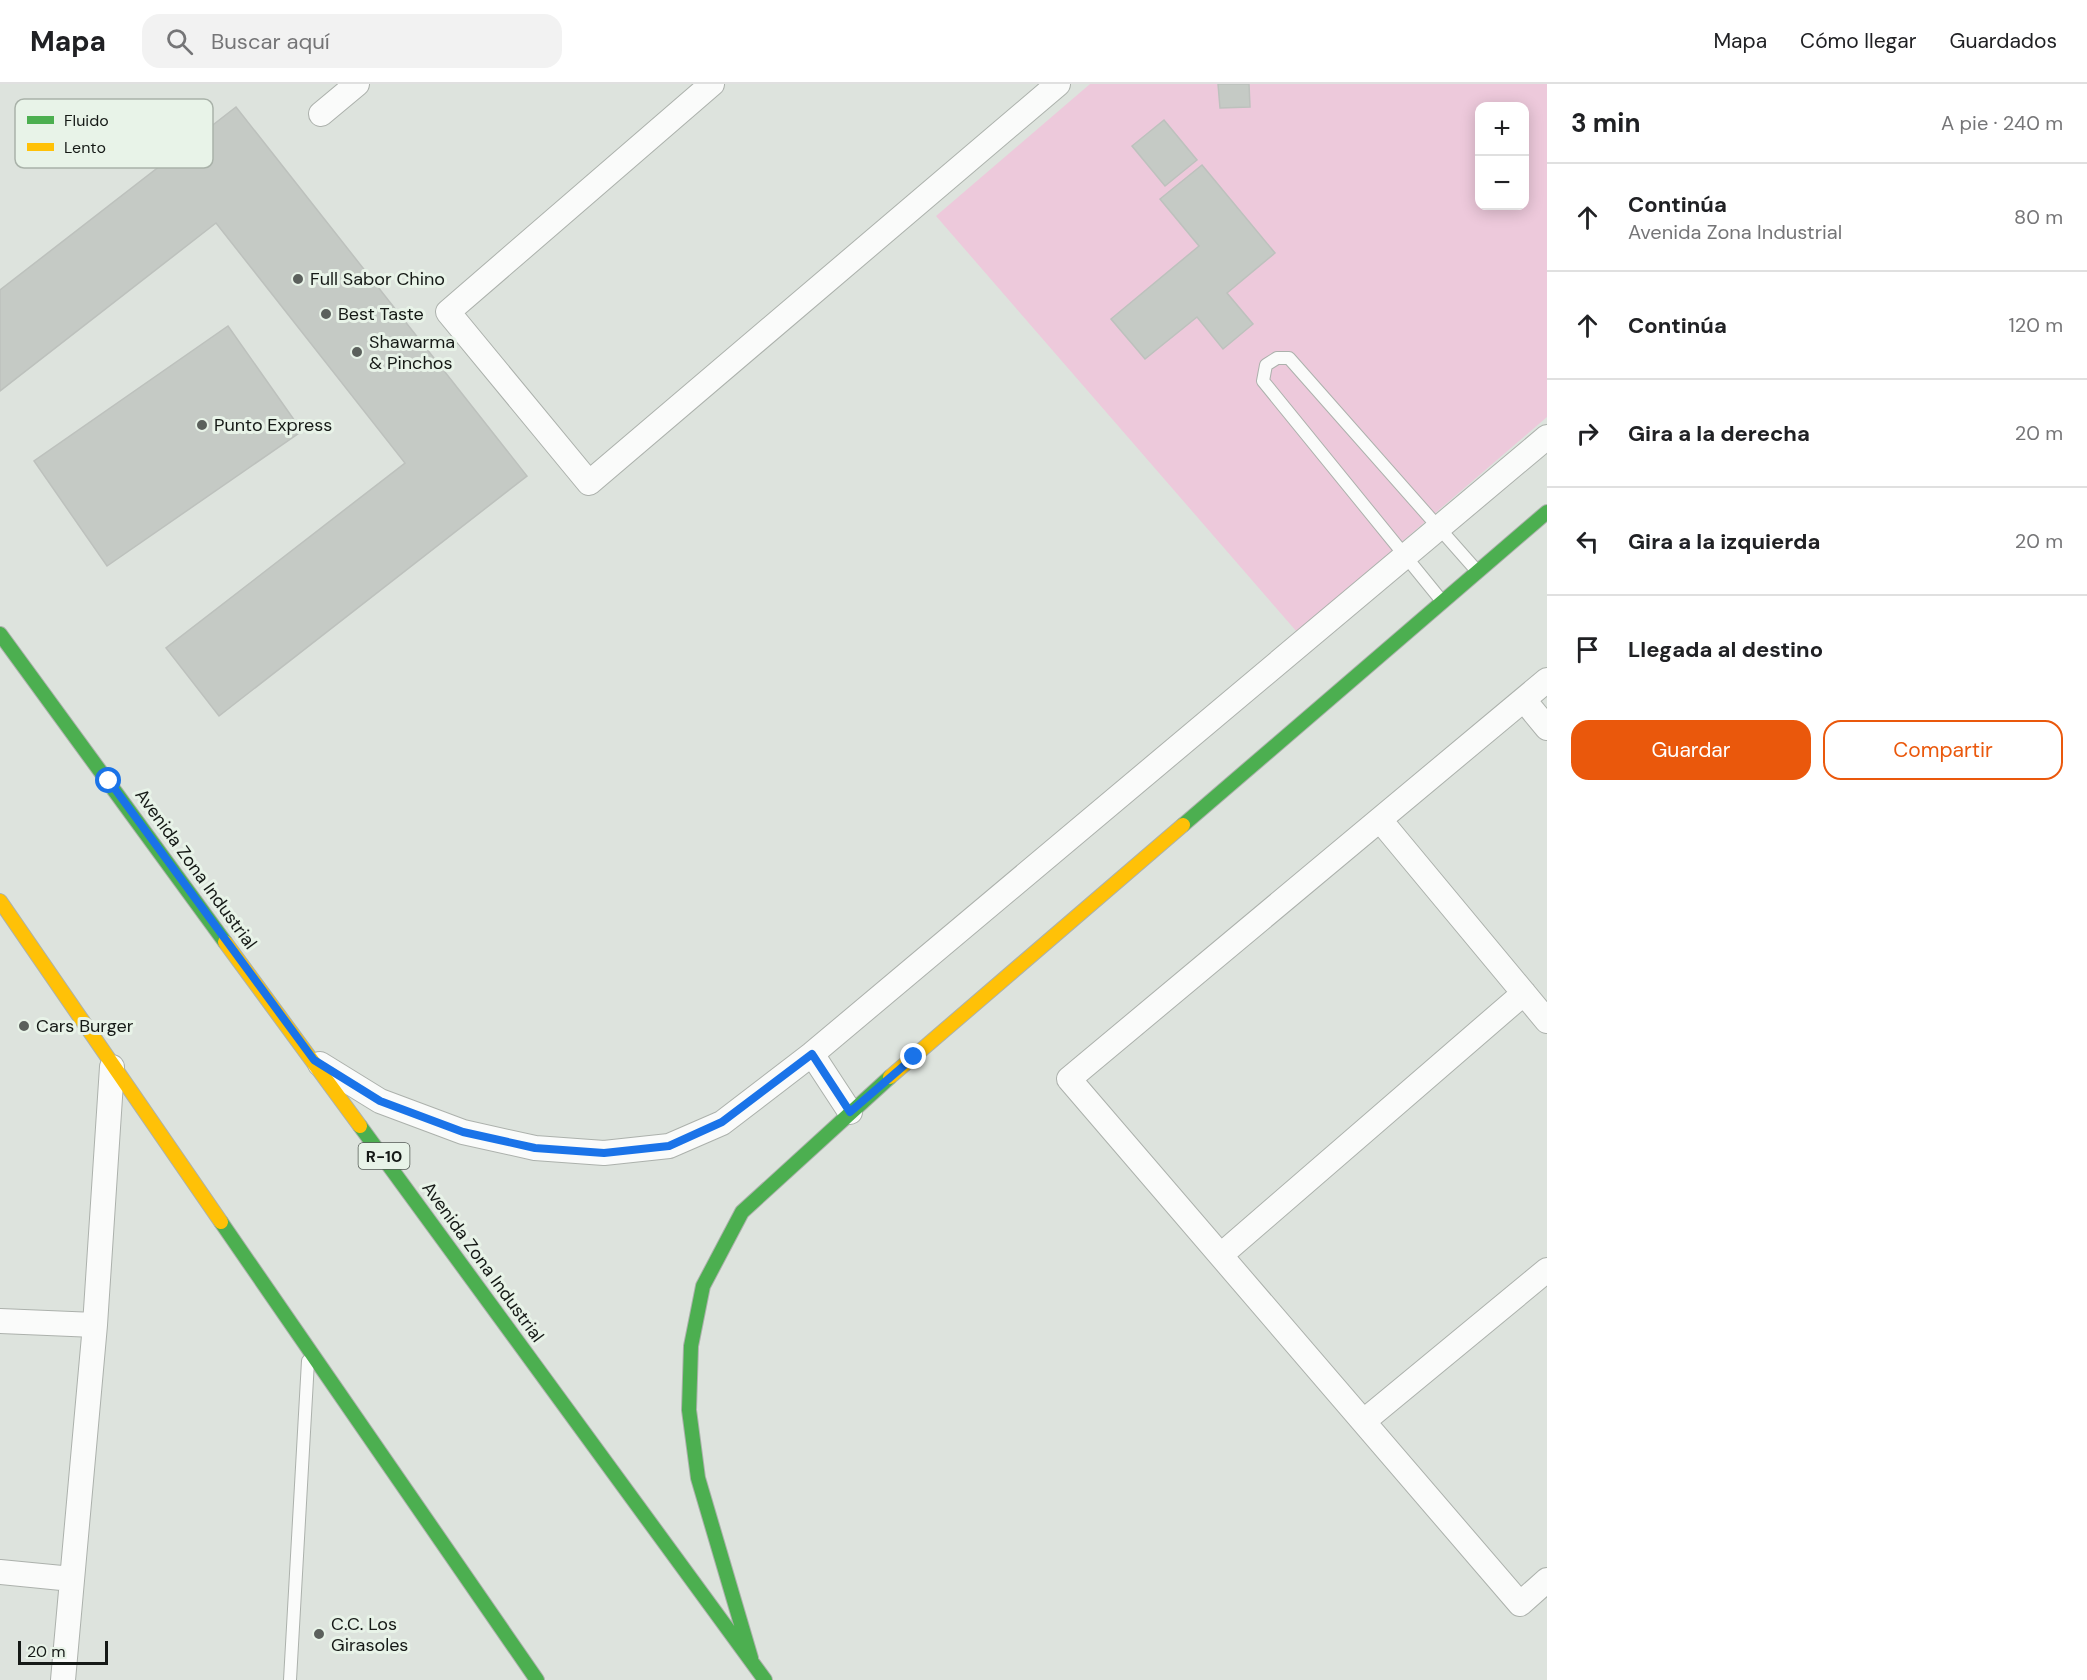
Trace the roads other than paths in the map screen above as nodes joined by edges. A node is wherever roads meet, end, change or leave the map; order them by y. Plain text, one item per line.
1 (357, 84) edge
2 (712, 84) edge
3 (1058, 84) edge
4 (321, 114) dead end
5 (1547, 438) edge
6 (1547, 512) edge
7 (1439, 528) junction
8 (1405, 558) junction
9 (1477, 572) junction
10 (1443, 602) junction
11 (0, 634) edge
12 (1547, 680) edge
13 (1524, 700) junction
14 (1547, 728) edge
15 (1380, 820) junction
16 (0, 901) edge
17 (1524, 993) junction
18 (1547, 1021) edge
19 (812, 1054) junction
20 (314, 1060) junction
21 (112, 1067) junction
22 (850, 1112) junction
23 (1221, 1255) junction
24 (1547, 1270) edge
25 (0, 1321) edge
26 (95, 1325) junction
27 (309, 1351) junction
28 (1364, 1420) junction
29 (0, 1572) edge
30 (72, 1579) junction
31 (1547, 1580) edge
32 (752, 1663) junction
33 (63, 1680) edge
34 (290, 1680) edge
35 (537, 1680) edge
36 (765, 1680) edge

1 - 4 street
2 - 3 street
5 - 7 street
6 - 9 main road
7 - 8 street
7 - 8 lane
7 - 9 lane
8 - 10 lane
8 - 19 street
9 - 10 main road
10 - 22 main road
11 - 20 main road, Avenida Zona Industrial / R-10
12 - 13 street
13 - 14 street
13 - 15 street
15 - 17 street
15 - 23 street
16 - 21 main road
17 - 18 street
17 - 23 street
19 - 20 street
19 - 22 street
20 - 32 main road, Avenida Zona Industrial / R-10
21 - 26 street
21 - 27 main road
22 - 32 main road
23 - 28 street
24 - 28 street
25 - 26 street
26 - 30 street
27 - 34 lane
27 - 35 main road
28 - 31 street
29 - 30 street
30 - 33 street
32 - 36 main road, Avenida Zona Industrial / R-10

